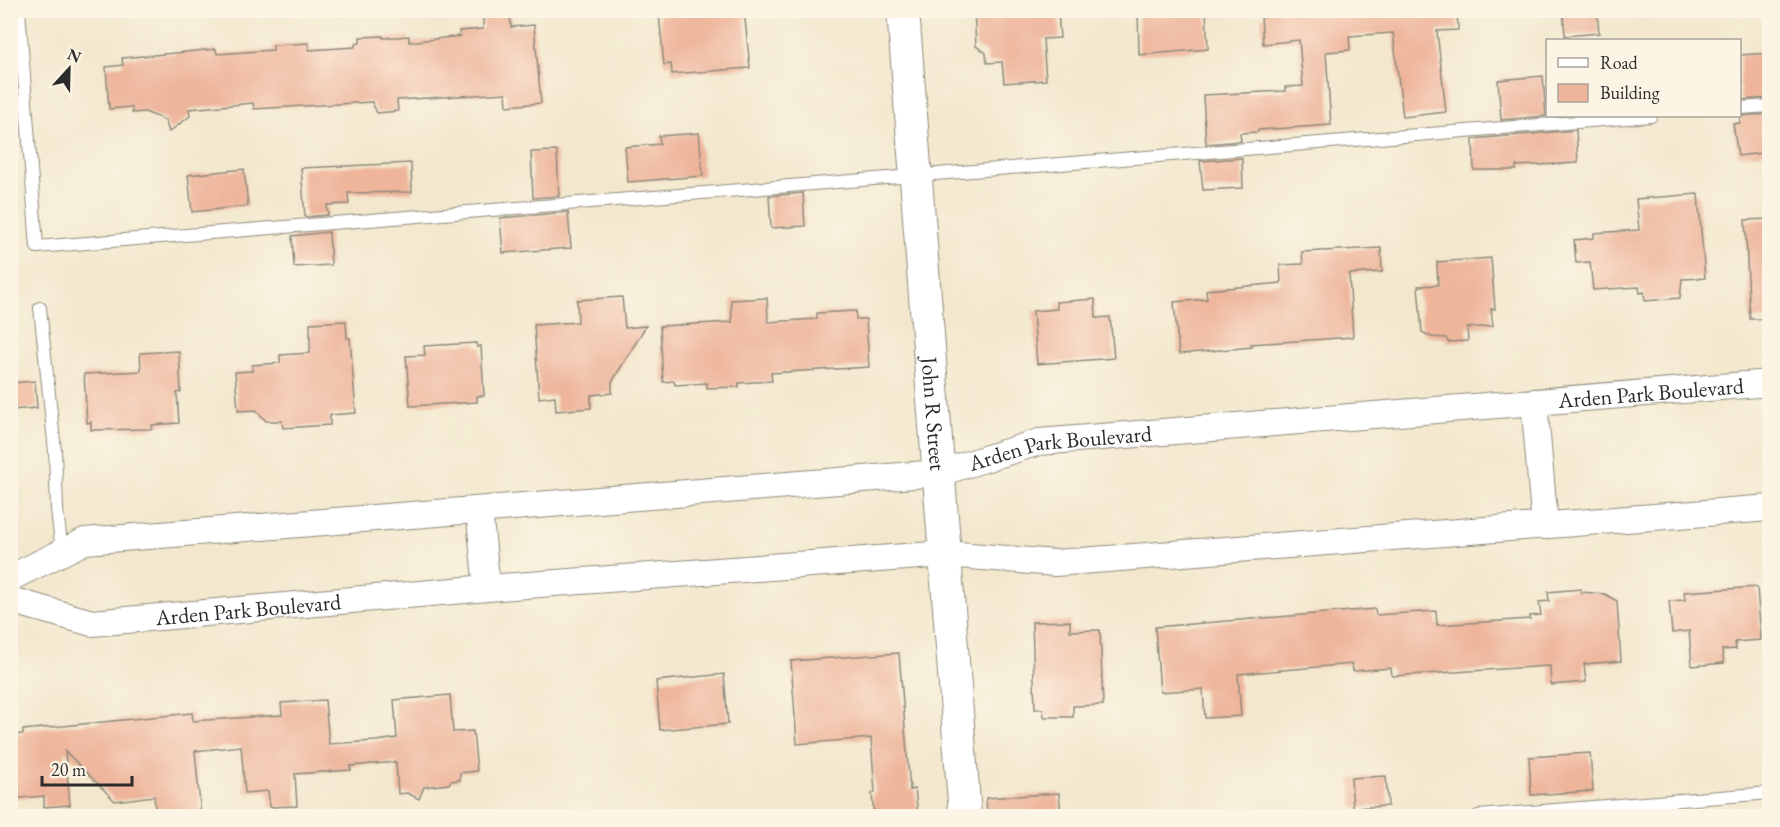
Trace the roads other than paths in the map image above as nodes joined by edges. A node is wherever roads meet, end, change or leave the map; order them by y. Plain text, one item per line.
1 (19, 10) edge
2 (903, 10) edge
3 (1770, 106) edge
4 (1741, 108) edge
5 (1639, 117) edge
6 (916, 175) junction
7 (40, 308) dead end
8 (1770, 383) edge
9 (1534, 402) junction
10 (939, 473) junction
11 (1770, 508) edge
12 (479, 510) junction
13 (1545, 526) junction
14 (62, 552) junction
15 (946, 554) junction
16 (10, 578) edge
17 (487, 588) junction
18 (10, 600) edge
19 (1770, 793) edge
20 (965, 816) edge
21 (1478, 816) edge

1 - 6 lane
2 - 6 street, John R Street
3 - 4 lane
5 - 6 lane
6 - 10 street, John R Street
7 - 14 lane
8 - 9 street, Arden Park Boulevard
9 - 10 street, Arden Park Boulevard
9 - 13 street, Arden Park Boulevard
10 - 12 street, Arden Park Boulevard
10 - 15 street, John R Street
11 - 13 street, Arden Park Boulevard
12 - 14 street, Arden Park Boulevard
12 - 17 street
13 - 15 street, Arden Park Boulevard
14 - 16 street, Arden Park Boulevard
15 - 17 street, Arden Park Boulevard
15 - 20 street, John R Street
17 - 18 street, Arden Park Boulevard
19 - 21 lane

